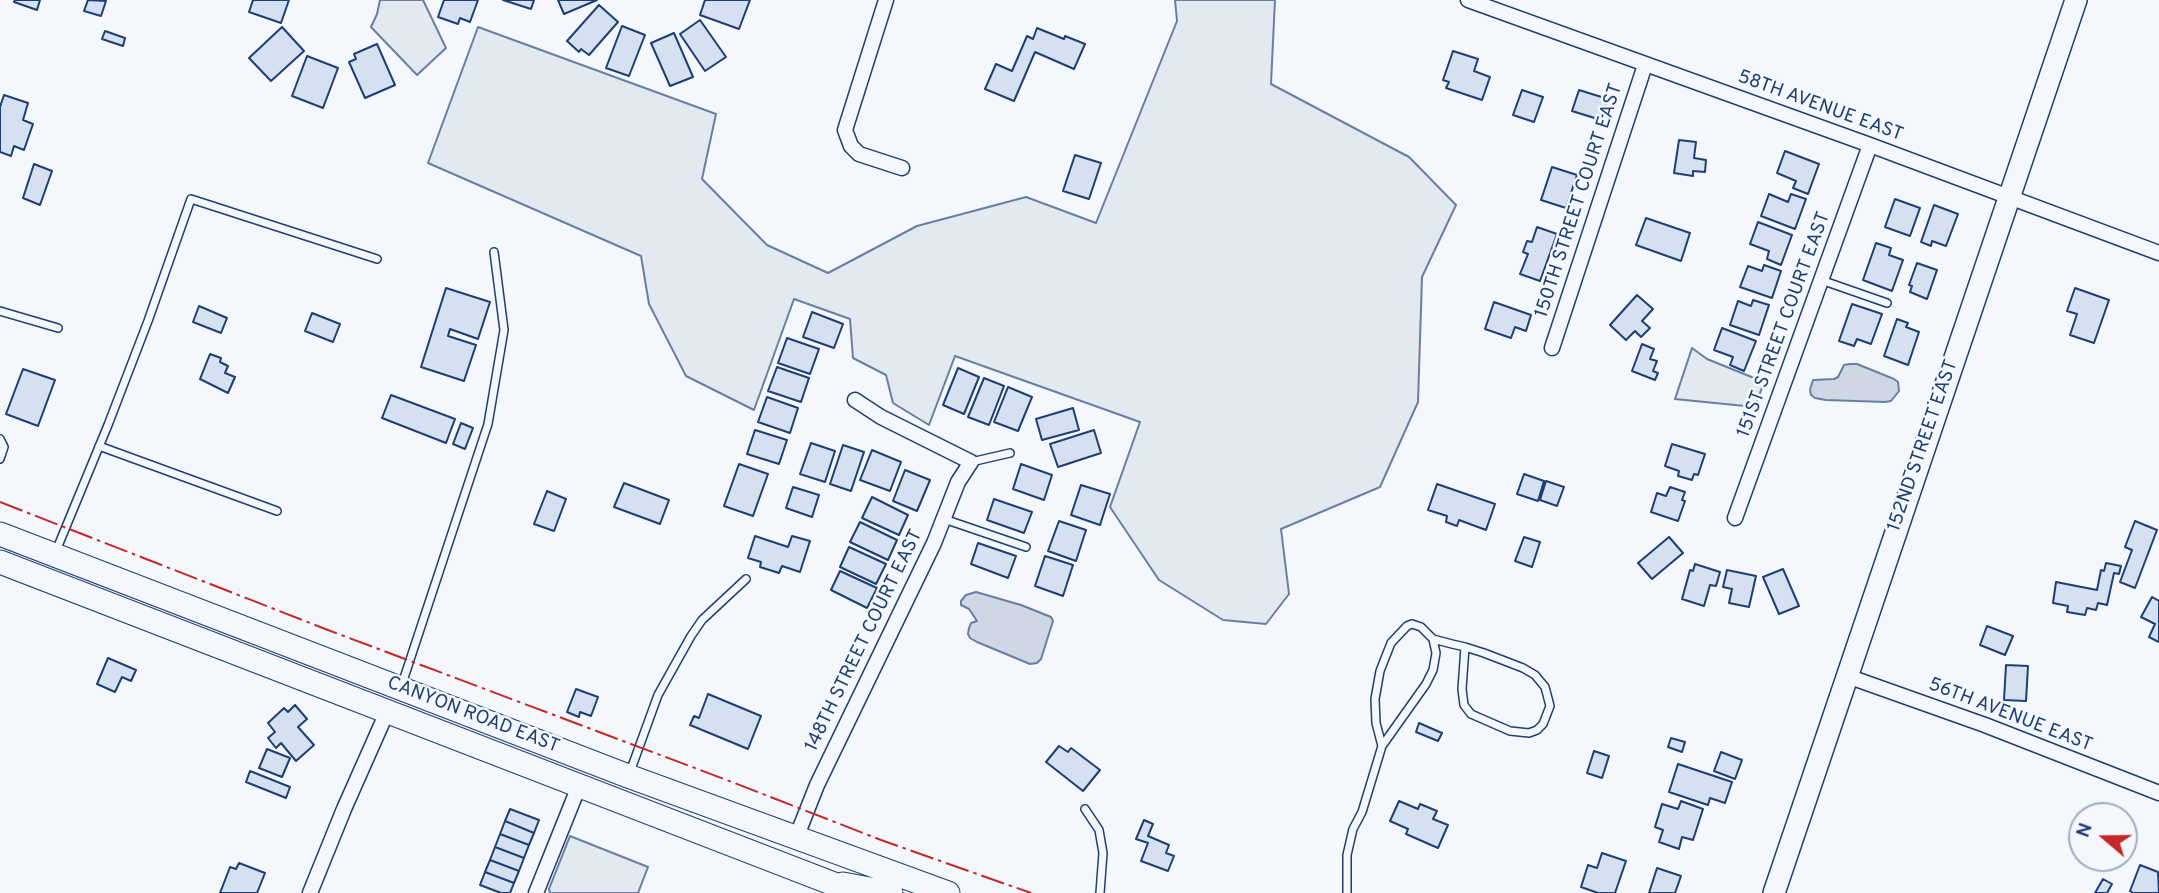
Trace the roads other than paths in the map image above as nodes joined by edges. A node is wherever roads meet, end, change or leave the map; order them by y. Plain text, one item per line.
1 (886, 0) edge
2 (1468, 0) edge
3 (2076, 0) edge
4 (1645, 65) junction
5 (1870, 145) junction
6 (902, 168) dead end
7 (2010, 197) junction
8 (494, 252) dead end
9 (2159, 253) edge
10 (377, 259) dead end
11 (1821, 280) junction
12 (1887, 303) dead end
13 (0, 311) edge
14 (58, 328) dead end
15 (1552, 348) dead end
16 (855, 400) dead end
17 (0, 439) edge
18 (99, 446) junction
19 (1010, 453) dead end
20 (0, 459) edge
21 (971, 462) junction
22 (277, 511) dead end
23 (1735, 518) dead end
24 (944, 519) junction
25 (0, 534) edge
26 (1026, 547) dead end
27 (54, 554) junction
28 (0, 562) edge
29 (746, 579) dead end
30 (1433, 639) junction
31 (1465, 648) junction
32 (1847, 677) junction
33 (400, 688) junction
34 (387, 712) junction
35 (1382, 746) junction
36 (628, 776) junction
37 (579, 786) junction
38 (2159, 793) edge
39 (1085, 809) dead end
40 (796, 838) junction
41 (822, 880) junction
42 (944, 892) edge
43 (310, 893) edge
44 (536, 893) edge
45 (856, 893) edge
46 (891, 893) edge
47 (1100, 893) edge
48 (1347, 893) edge
49 (1774, 893) edge

1 - 6 street
2 - 4 street, 58TH AVENUE EAST
3 - 7 street, 152ND STREET EAST
4 - 5 street, 58TH AVENUE EAST
4 - 15 street, 150TH STREET COURT EAST
5 - 7 street, 58TH AVENUE EAST
5 - 11 street, 151ST STREET COURT EAST
7 - 9 street, 58TH AVENUE EAST
7 - 32 street, 152ND STREET EAST
8 - 33 lane
10 - 18 lane
11 - 12 lane
11 - 23 street, 151ST STREET COURT EAST
13 - 14 lane
16 - 21 street
17 - 20 lane
18 - 22 lane
18 - 27 lane
19 - 21 lane
21 - 24 street, 148TH STREET COURT EAST
24 - 26 lane
24 - 40 street, 148TH STREET COURT EAST
25 - 27 main road, CANYON ROAD EAST
27 - 33 main road, CANYON ROAD EAST
28 - 34 main road, CANYON ROAD EAST
29 - 36 lane
30 - 31 lane
30 - 35 lane
30 - 35 lane
31 - 31 lane
32 - 38 street, 56TH AVENUE EAST
32 - 49 street, 152ND STREET EAST
33 - 36 main road, CANYON ROAD EAST
34 - 37 main road, CANYON ROAD EAST
34 - 43 street
35 - 48 lane
36 - 40 main road, CANYON ROAD EAST
37 - 41 main road, CANYON ROAD EAST
37 - 44 street
39 - 47 lane
40 - 42 main road, CANYON ROAD EAST
41 - 45 main road, CANYON ROAD EAST
41 - 46 main road

